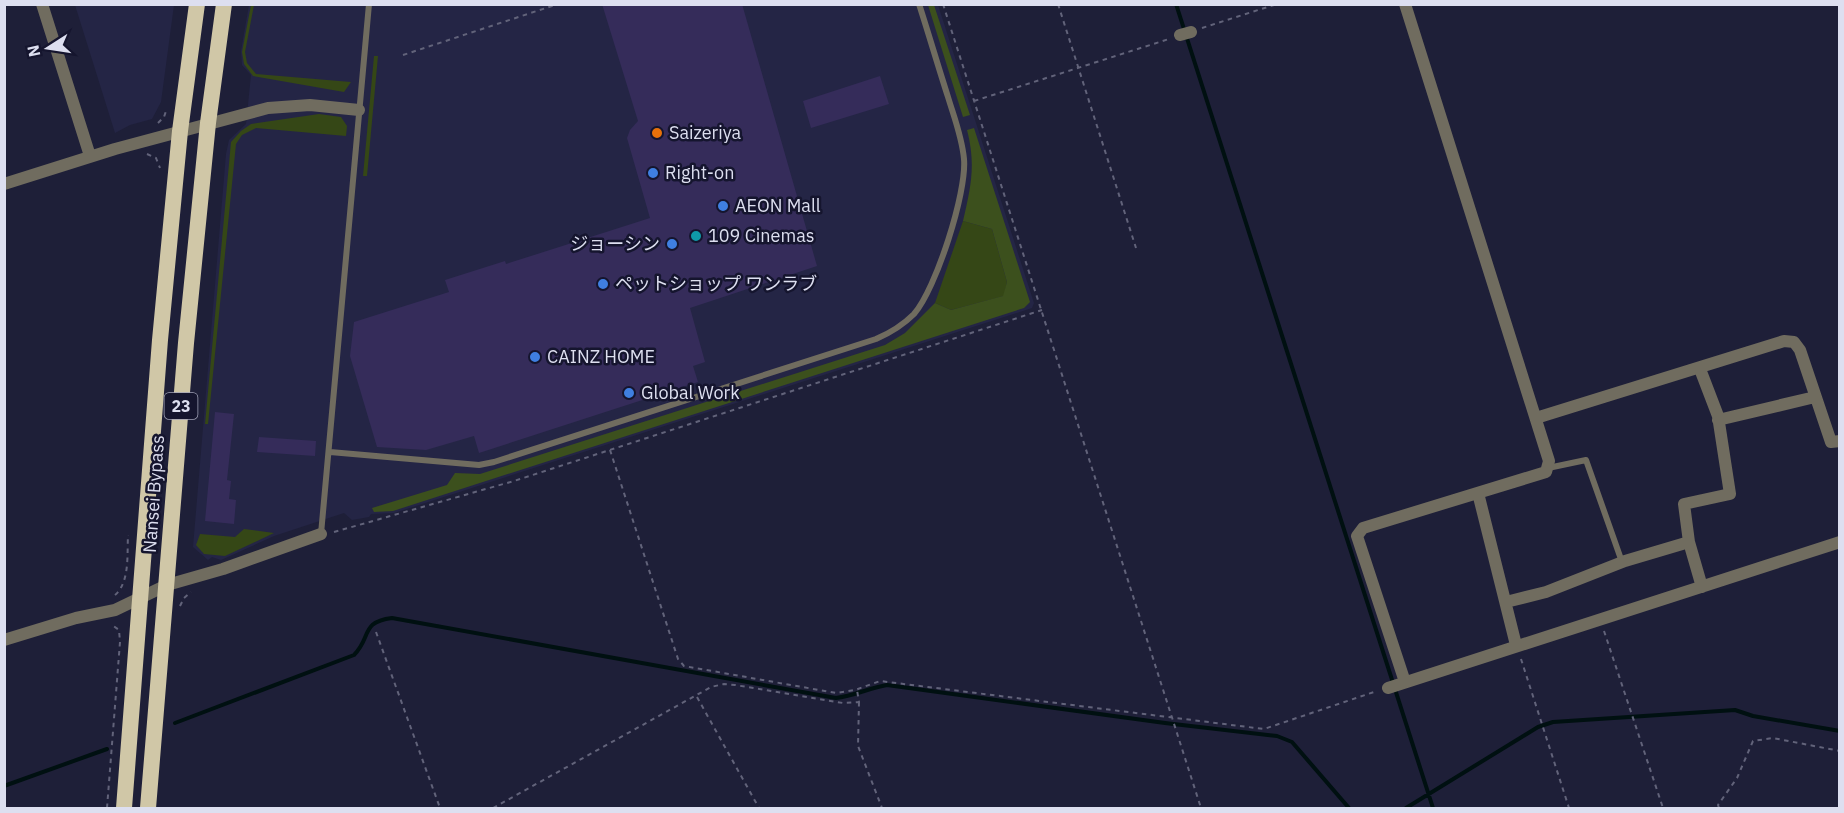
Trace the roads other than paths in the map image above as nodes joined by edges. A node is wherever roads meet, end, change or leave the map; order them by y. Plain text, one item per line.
1 (42, 4) edge
2 (197, 4) edge
3 (224, 4) edge
4 (369, 4) edge
5 (919, 4) edge
6 (1405, 4) edge
7 (359, 110) junction
8 (208, 123) junction
9 (180, 131) junction
10 (90, 156) junction
11 (4, 184) edge
12 (1700, 369) junction
13 (1815, 397) junction
14 (1536, 418) junction
15 (1718, 420) junction
16 (1839, 441) edge
17 (330, 452) junction
18 (1547, 468) junction
19 (1478, 493) junction
20 (321, 534) joint
21 (1689, 542) junction
22 (1839, 542) edge
23 (1622, 562) junction
24 (166, 585) junction
25 (1702, 587) junction
26 (140, 597) junction
27 (1506, 602) junction
28 (4, 640) edge
29 (1516, 645) junction
30 (124, 808) edge
31 (148, 808) edge

1 - 10 street
2 - 9 highway, Nansei Bypass / 23
3 - 8 highway, Nansei Bypass / 23
4 - 7 lane
5 - 17 lane
6 - 14 street
7 - 8 street
7 - 17 lane
8 - 9 street
8 - 24 highway, Nansei Bypass / 23
9 - 10 street
9 - 26 highway, Nansei Bypass / 23
10 - 11 street
12 - 13 street
12 - 14 street
12 - 15 street
13 - 15 street
13 - 16 street
14 - 18 street
15 - 21 street
17 - 20 lane
18 - 19 street
18 - 23 lane
19 - 27 street
19 - 29 street
20 - 24 street
21 - 23 street
21 - 25 street
22 - 25 street
23 - 27 street
24 - 26 street
24 - 31 highway, Nansei Bypass / 23
25 - 29 street
26 - 28 street
26 - 30 highway, Nansei Bypass / 23
27 - 29 street

